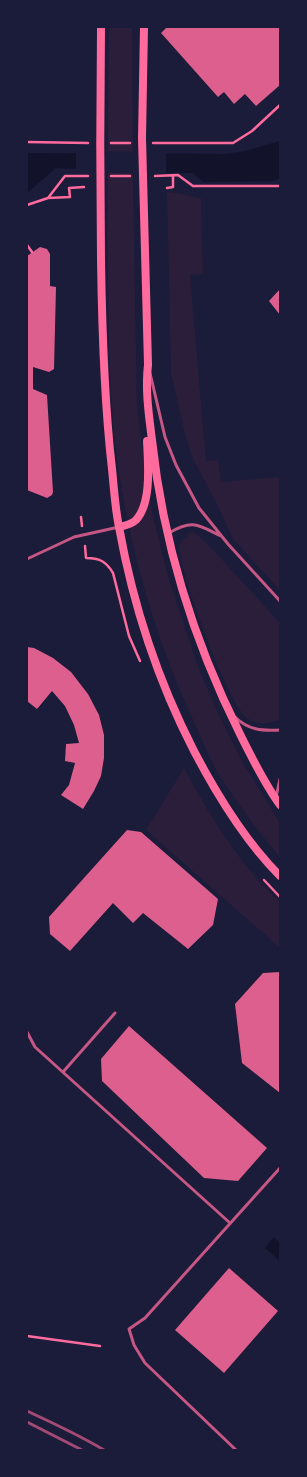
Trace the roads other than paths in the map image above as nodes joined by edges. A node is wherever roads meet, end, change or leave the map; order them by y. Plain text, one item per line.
1 (101, 27) edge
2 (144, 27) edge
3 (148, 365) junction
4 (148, 402) junction
5 (119, 528) junction
6 (168, 533) junction
7 (222, 536) junction
8 (27, 559) edge
9 (280, 601) edge
10 (228, 710) junction
11 (280, 730) edge
12 (280, 779) edge
13 (278, 802) edge
14 (280, 876) edge
15 (115, 1013) dead end
16 (27, 1032) edge
17 (63, 1072) junction
18 (280, 1168) edge
19 (230, 1223) junction
20 (236, 1450) edge

1 - 5 main road
2 - 3 main road
3 - 4 main road
3 - 7 lane
4 - 5 main road
4 - 6 main road
5 - 8 lane
5 - 14 main road
6 - 7 lane
6 - 10 main road
7 - 9 lane
10 - 11 lane
10 - 13 main road
12 - 13 lane
15 - 17 lane
16 - 17 lane
17 - 19 lane
18 - 19 lane
19 - 20 lane

